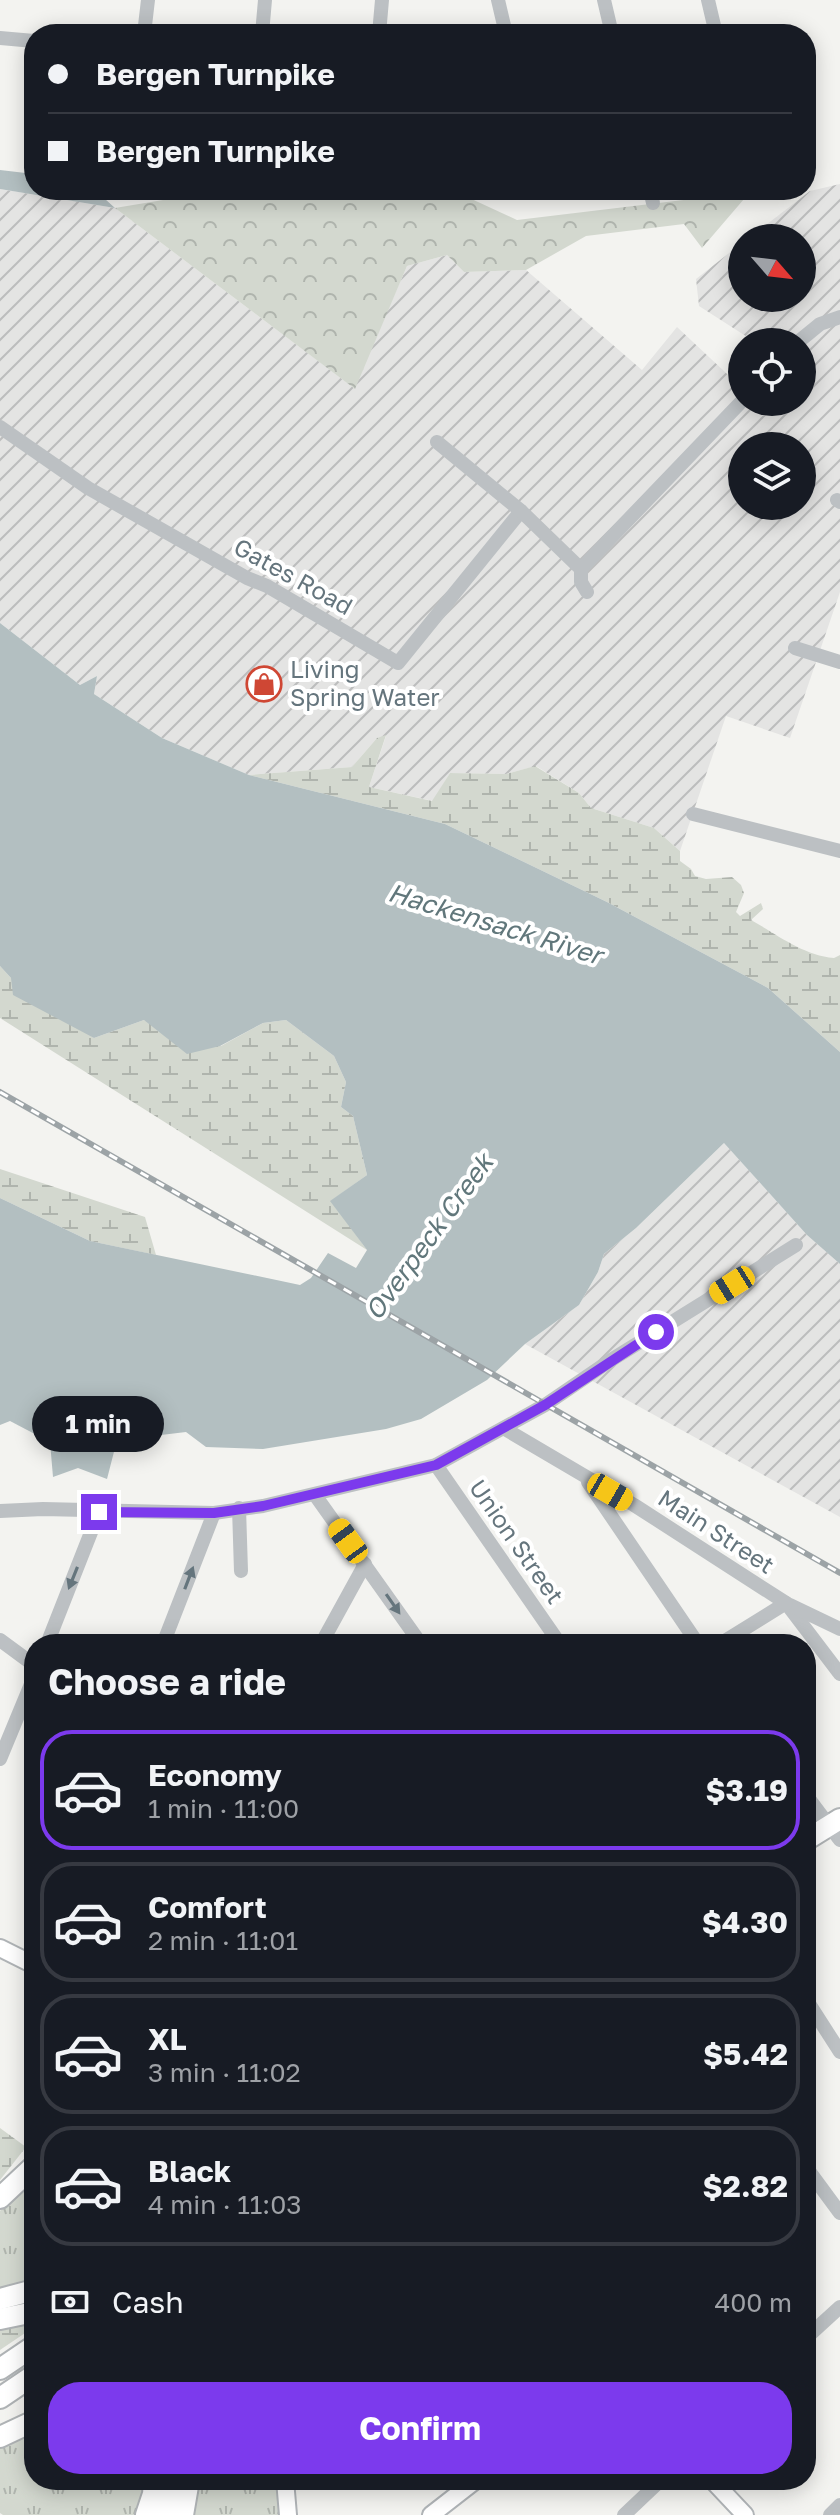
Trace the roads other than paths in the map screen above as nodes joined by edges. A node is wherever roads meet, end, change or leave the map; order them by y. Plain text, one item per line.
1 (148, 0) edge
2 (265, 0) edge
3 (382, 0) edge
4 (498, 0) edge
5 (604, 0) edge
6 (708, 0) edge
7 (145, 24) edge
8 (263, 24) edge
9 (380, 24) edge
10 (504, 24) edge
11 (610, 24) edge
12 (714, 24) edge
13 (0, 38) edge
14 (24, 40) edge
15 (840, 317) edge
16 (815, 328) edge
17 (728, 416) edge
18 (0, 427) edge
19 (437, 442) dead end
20 (521, 511) junction
21 (581, 569) junction
22 (587, 592) dead end
23 (795, 648) dead end
24 (840, 662) edge
25 (693, 814) dead end
26 (840, 851) edge
27 (796, 1245) dead end
28 (505, 1429) junction
29 (436, 1465) junction
30 (586, 1478) junction
31 (315, 1495) junction
32 (634, 1505) junction
33 (239, 1508) junction
34 (0, 1511) edge
35 (99, 1512) junction
36 (214, 1513) junction
37 (622, 1531) junction
38 (365, 1564) junction
39 (241, 1571) dead end
40 (786, 1603) junction
41 (840, 1629) edge
42 (51, 1634) edge
43 (167, 1634) edge
44 (326, 1634) edge
45 (414, 1634) edge
46 (553, 1634) edge
47 (691, 1634) edge
48 (736, 1634) edge
49 (810, 1634) edge
50 (0, 1640) edge
51 (816, 1642) edge
52 (24, 1658) edge
53 (840, 1674) edge
54 (24, 1701) edge
55 (0, 1759) edge
56 (816, 1807) edge
57 (837, 1831) edge
58 (816, 1837) edge
59 (816, 1847) edge
60 (0, 1948) edge
61 (24, 1960) edge
62 (816, 2015) edge
63 (840, 2052) edge
64 (24, 2175) edge
65 (816, 2181) edge
66 (0, 2198) edge
67 (840, 2213) edge
68 (24, 2293) edge
69 (0, 2299) edge
70 (840, 2307) edge
71 (24, 2314) edge
72 (0, 2319) edge
73 (816, 2328) edge
74 (24, 2353) edge
75 (0, 2369) edge
76 (24, 2382) edge
77 (0, 2398) edge
78 (24, 2426) edge
79 (0, 2437) edge
80 (153, 2490) edge
81 (170, 2490) edge
82 (187, 2490) edge
83 (287, 2490) edge
84 (463, 2490) edge
85 (650, 2490) edge
86 (721, 2490) edge
87 (840, 2505) edge
88 (146, 2515) edge
89 (166, 2515) edge
90 (183, 2515) edge
91 (290, 2515) edge
92 (431, 2515) edge
93 (624, 2515) edge
94 (745, 2515) edge
95 (830, 2515) edge

1 - 7 street
2 - 8 street
3 - 9 street
4 - 10 street
5 - 11 street
6 - 12 street
13 - 14 street
15 - 16 street
17 - 21 street
18 - 20 street, Gates Road
19 - 20 street
20 - 21 street
21 - 22 street
23 - 24 street
25 - 26 street
27 - 28 street
28 - 29 street
28 - 30 street, Main Street
29 - 31 street
29 - 46 street, Union Street
30 - 32 street, Main Street
30 - 37 street
31 - 33 street
31 - 38 street
32 - 37 street
32 - 40 street, Main Street
33 - 36 street
33 - 39 street
34 - 35 street
35 - 36 street
35 -> 42 street
43 -> 36 street
37 - 47 street
38 - 44 street
38 -> 45 street
40 - 41 street
40 - 48 street
40 - 49 street, Main Street
50 - 52 street
51 - 53 street, Main Street
54 - 55 street
56 - 57 street
57 - 58 highway
57 - 59 highway
60 - 61 main road
62 - 63 street
64 - 66 highway
65 - 67 street
68 - 69 highway
70 - 73 street
71 - 72 highway
74 - 75 highway
76 - 77 highway
78 - 79 highway
80 - 88 highway
81 - 89 highway
82 - 90 highway
83 - 91 main road
84 - 92 main road
85 - 93 street
86 - 94 main road
87 - 95 street

